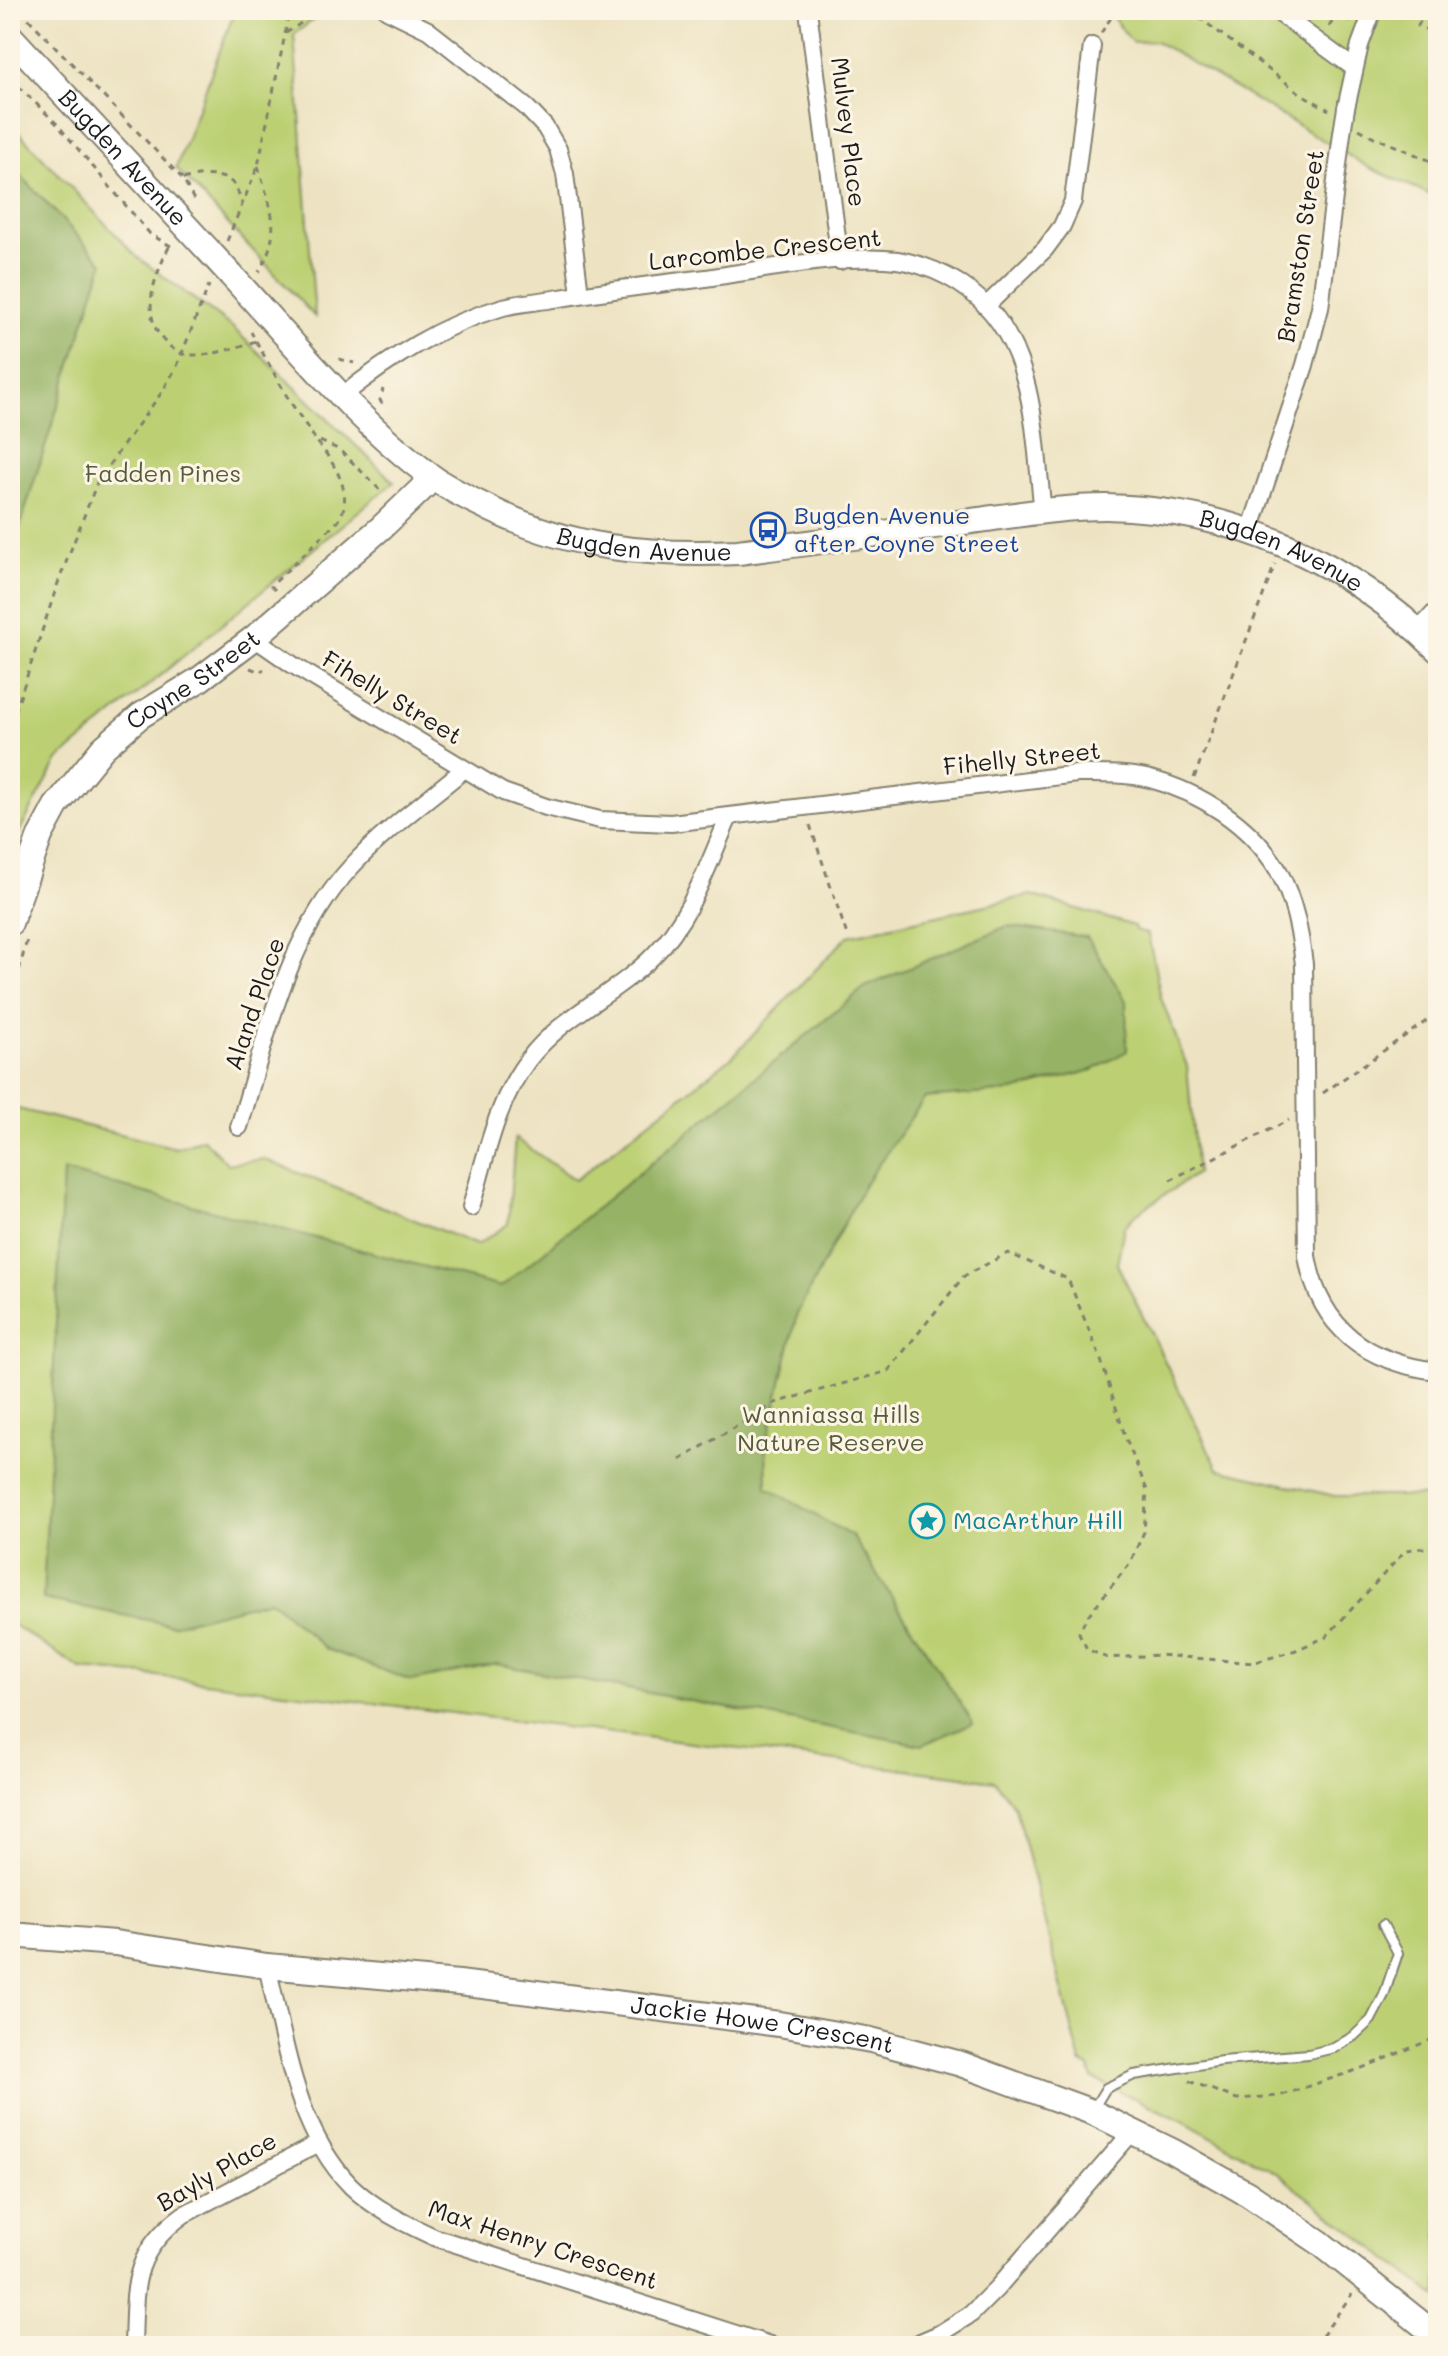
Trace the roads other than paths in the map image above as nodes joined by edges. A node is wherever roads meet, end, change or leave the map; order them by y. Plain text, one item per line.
1 (387, 10) edge
2 (808, 10) edge
3 (1275, 10) edge
4 (1373, 10) edge
5 (10, 36) edge
6 (1092, 46) road end
7 (1354, 68) junction
8 (840, 261) junction
9 (580, 294) junction
10 (986, 306) junction
11 (342, 396) junction
12 (433, 478) junction
13 (1043, 512) junction
14 (1250, 531) junction
15 (1438, 609) edge
16 (1418, 631) junction
17 (254, 638) junction
18 (1438, 650) edge
19 (463, 770) junction
20 (729, 817) junction
21 (20, 926) edge
22 (239, 1127) dead end
23 (471, 1207) dead end
24 (1438, 1371) edge
25 (1383, 1925) dead end
26 (10, 1935) edge
27 (267, 1966) junction
28 (1092, 2112) junction
29 (1133, 2131) junction
30 (319, 2143) junction
31 (1438, 2337) edge
32 (133, 2346) edge
33 (773, 2346) edge
34 (911, 2346) edge

1 - 9 street
2 - 8 street, Mulvey Place
3 - 7 street
4 - 7 street, Bramston Street
5 - 11 street, Bugden Avenue
6 - 10 street
7 - 14 street, Bramston Street
8 - 9 street, Larcombe Crescent
8 - 10 street, Larcombe Crescent
9 - 11 street, Larcombe Crescent
10 - 13 street, Larcombe Crescent
11 - 12 street, Bugden Avenue
12 - 13 street, Bugden Avenue
12 - 17 street, Coyne Street
13 - 14 street, Bugden Avenue
14 - 16 street, Bugden Avenue
15 - 16 street
16 - 18 street, Bugden Avenue
17 - 19 street, Fihelly Street
17 - 21 street, Coyne Street
19 - 20 street, Fihelly Street
19 - 22 street, Aland Place
20 - 23 street
20 - 24 street, Fihelly Street
25 - 28 lane
26 - 27 street, Jackie Howe Crescent
27 - 28 street, Jackie Howe Crescent
27 - 30 street, Max Henry Crescent
28 - 29 street, Jackie Howe Crescent
29 - 31 street, Jackie Howe Crescent
29 - 34 street
30 - 32 street, Bayly Place
30 - 33 street, Max Henry Crescent

